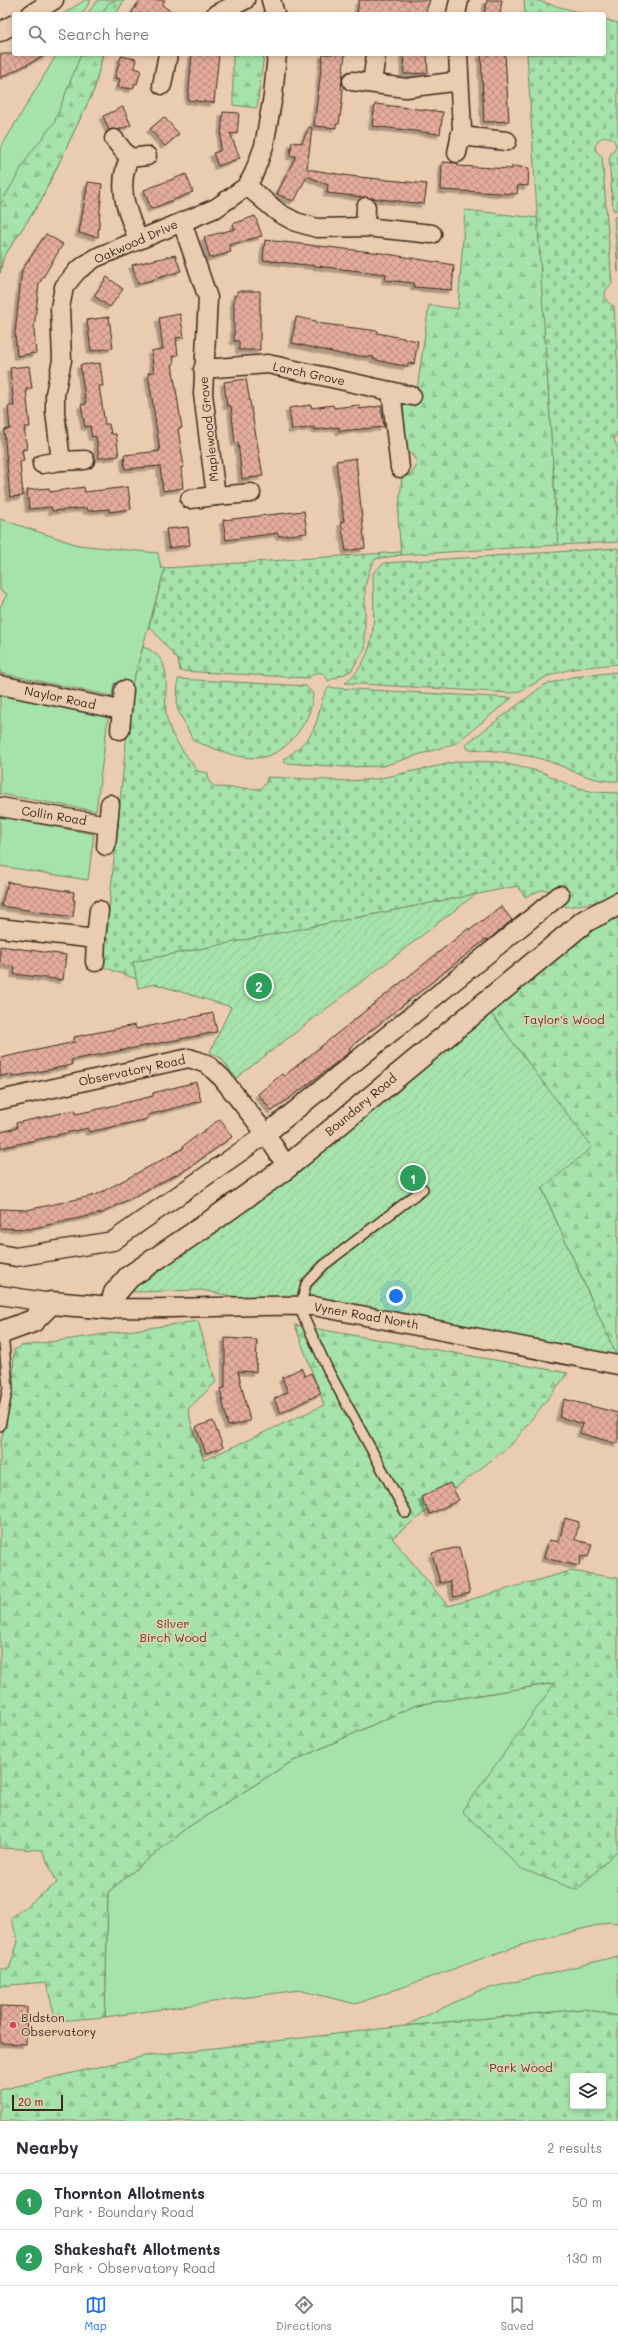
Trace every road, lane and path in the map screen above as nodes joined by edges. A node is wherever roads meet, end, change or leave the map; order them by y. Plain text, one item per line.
1 (54, 0) edge
2 (245, 0) edge
3 (271, 0) edge
4 (459, 0) edge
5 (34, 12) edge
6 (220, 12) edge
7 (274, 12) edge
8 (456, 12) edge
9 (12, 25) edge
10 (0, 32) edge
11 (168, 56) edge
12 (277, 56) edge
13 (376, 56) edge
14 (458, 56) edge
15 (352, 80) dead end
16 (459, 81) junction
17 (372, 83) junction
18 (162, 85) dead end
19 (460, 136) junction
20 (114, 139) dead end
21 (507, 141) dead end
22 (457, 153) dead end
23 (147, 156) dead end
24 (129, 158) junction
25 (247, 186) junction
26 (366, 208) dead end
27 (182, 222) junction
28 (365, 227) junction
29 (432, 234) dead end
30 (138, 239) junction
31 (203, 369) junction
32 (391, 392) junction
33 (412, 396) dead end
34 (85, 460) dead end
35 (61, 461) junction
36 (42, 464) dead end
37 (400, 468) dead end
38 (251, 492) dead end
39 (216, 496) junction
40 (190, 499) dead end
41 (0, 685) edge
42 (124, 690) dead end
43 (121, 710) junction
44 (120, 730) dead end
45 (110, 804) dead end
46 (0, 807) edge
47 (108, 825) junction
48 (106, 846) dead end
49 (560, 895) dead end
50 (618, 904) edge
51 (99, 910) dead end
52 (0, 928) edge
53 (96, 939) junction
54 (95, 962) dead end
55 (0, 1100) edge
56 (266, 1134) junction
57 (287, 1167) junction
58 (423, 1190) dead end
59 (0, 1254) edge
60 (0, 1295) edge
61 (51, 1303) junction
62 (299, 1305) junction
63 (111, 1308) junction
64 (2, 1333) edge
65 (618, 1365) edge
66 (0, 1426) edge
67 (406, 1513) dead end

1 - 5 street
2 - 6 street
3 - 7 street
4 - 8 street
9 - 10 street
11 - 18 street
12 - 25 street, Oakwood Drive
13 - 17 street
14 - 16 street
15 - 17 street
16 - 17 street
16 - 19 street
19 - 21 street
19 - 22 street
20 - 24 street
23 - 24 street
24 - 30 street
25 - 27 street, Oakwood Drive
25 - 28 street
26 - 28 street
27 - 30 street, Oakwood Drive
27 - 31 street, Maplewood Grove
28 - 29 street
30 - 35 street, Oakwood Drive
31 - 32 street, Larch Grove
31 - 39 street, Maplewood Grove
32 - 33 street, Larch Grove
32 - 37 street
34 - 35 street
35 - 36 street
38 - 39 street, Maplewood Grove
39 - 40 street, Maplewood Grove
41 - 43 street, Naylor Road
42 - 43 street
43 - 44 street
45 - 47 street
46 - 47 street, Collin Road
47 - 48 street
49 - 56 street
50 - 57 main road, Boundary Road
51 - 53 street
52 - 53 street
53 - 54 street
55 - 56 street, Observatory Road
56 - 57 street, Observatory Road
56 - 59 street
57 - 63 main road, Boundary Road
58 - 62 lane
60 - 61 street
61 - 63 main road
61 - 64 main road
62 - 63 street, Vyner Road North
62 - 65 street, Vyner Road North
62 - 67 lane
64 - 66 lane

